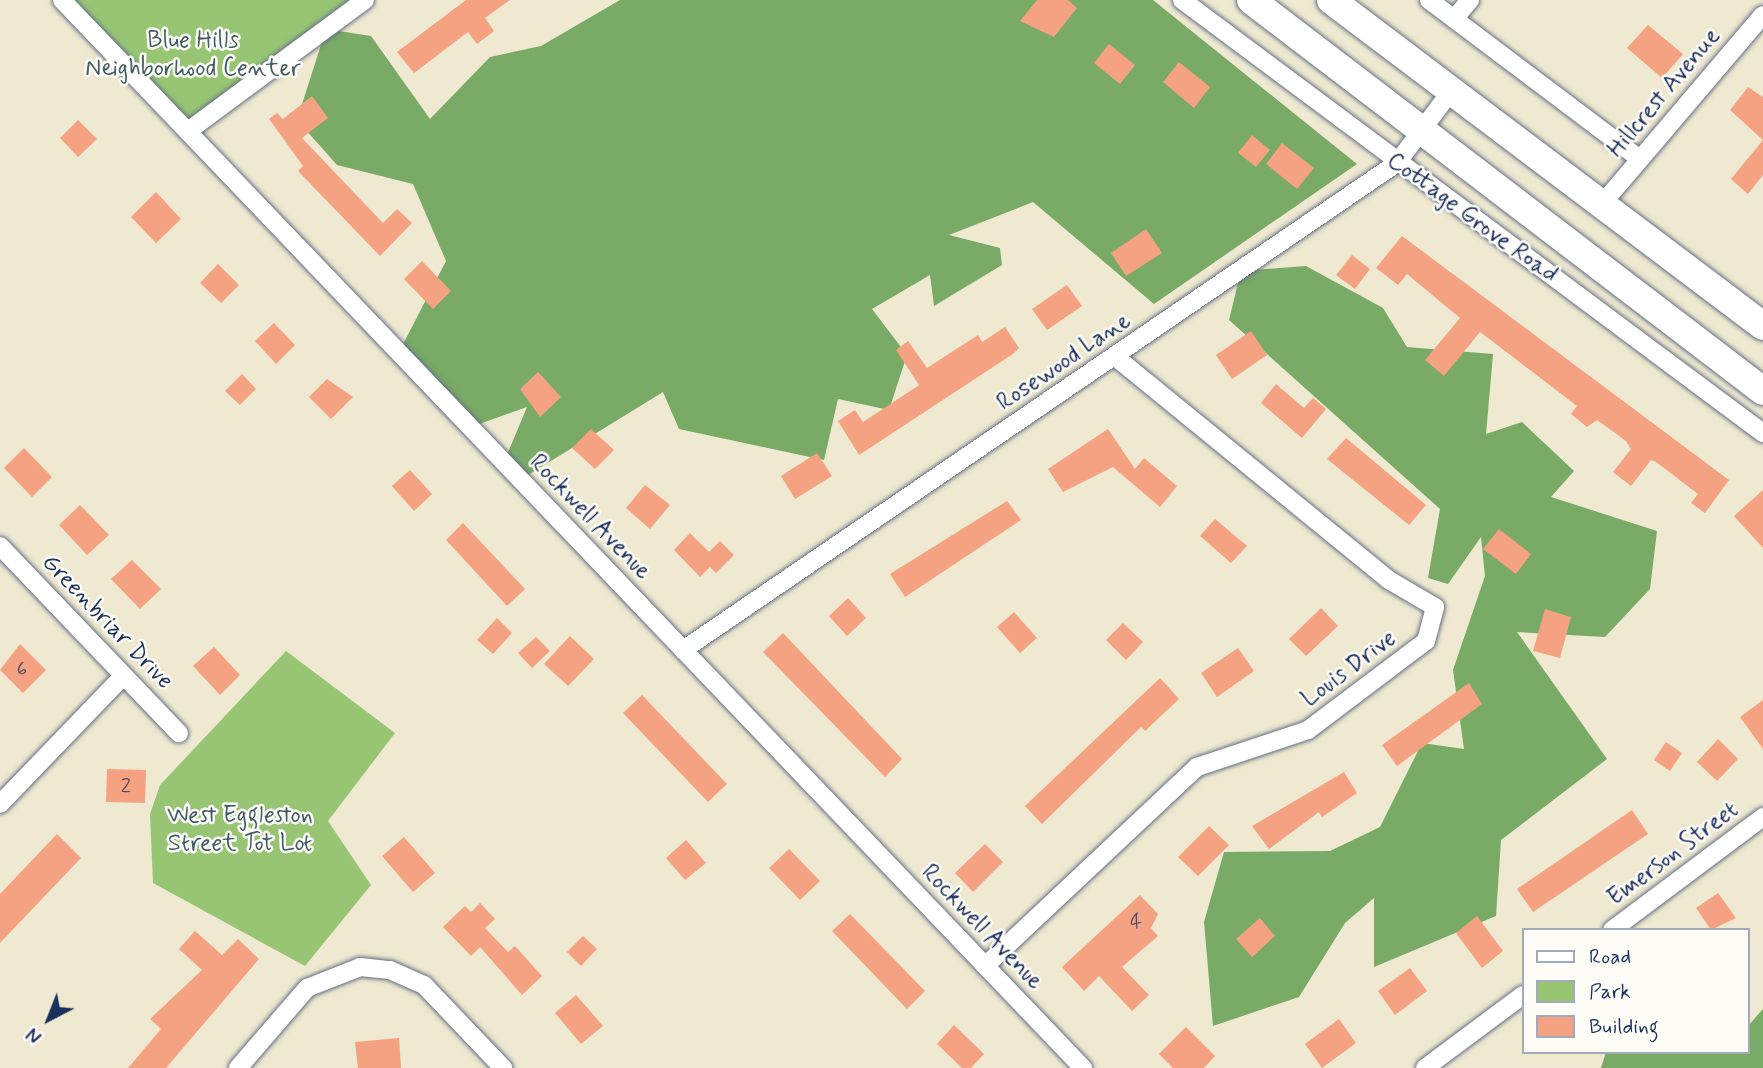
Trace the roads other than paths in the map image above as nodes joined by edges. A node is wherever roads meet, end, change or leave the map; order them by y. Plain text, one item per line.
1 (62, 0) edge
2 (365, 0) edge
3 (1182, 0) edge
4 (1251, 0) edge
5 (1331, 0) edge
6 (1429, 0) edge
7 (1471, 0) edge
8 (1763, 15) edge
9 (1454, 19) junction
10 (1451, 91) junction
11 (1422, 129) junction
12 (188, 131) junction
13 (1640, 159) junction
14 (1398, 163) junction
15 (1602, 204) junction
16 (1763, 326) edge
17 (1116, 357) junction
18 (1763, 391) edge
19 (1763, 433) edge
20 (0, 546) edge
21 (683, 650) junction
22 (123, 676) junction
23 (180, 733) dead end
24 (0, 804) edge
25 (1763, 817) edge
26 (1615, 928) edge
27 (985, 966) junction
28 (1522, 996) edge
29 (238, 1068) edge
30 (503, 1068) edge
31 (1083, 1068) edge
32 (1426, 1068) edge

1 - 12 street, Rockwell Avenue
2 - 12 street
3 - 14 street, Cottage Grove Road
4 - 11 main road, Cottage Grove Road
5 - 10 main road
6 - 9 street
7 - 9 street
8 - 13 street, Hillcrest Avenue
9 - 13 street
10 - 11 street, Rosewood Lane
10 - 15 main road
11 - 14 street, Rosewood Lane
11 - 18 main road, Cottage Grove Road
12 - 21 street, Rockwell Avenue
13 - 15 street, Hillcrest Avenue
14 - 17 street, Rosewood Lane
14 - 19 street, Cottage Grove Road
15 - 16 main road
17 - 21 street, Rosewood Lane
17 - 27 street, Louis Drive
20 - 22 street, Greenbriar Drive
21 - 27 street, Rockwell Avenue
22 - 23 street, Greenbriar Drive
22 - 24 street
25 - 26 street, Emerson Street
27 - 31 street, Rockwell Avenue
28 - 32 street
29 - 30 street

